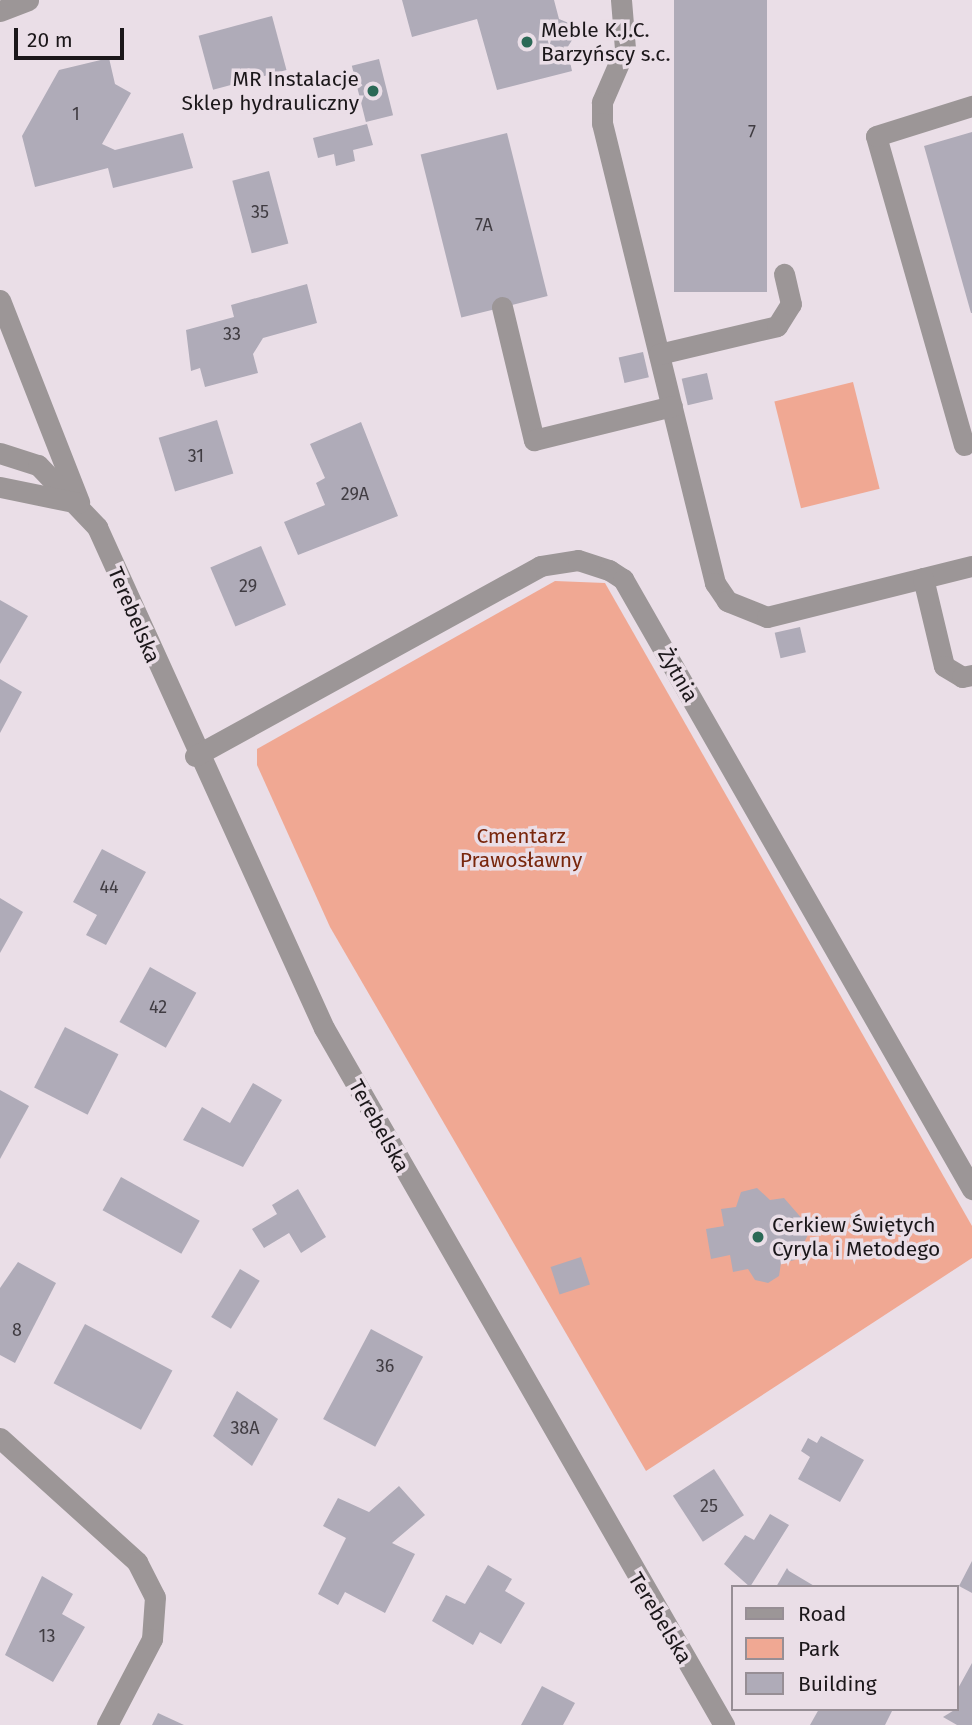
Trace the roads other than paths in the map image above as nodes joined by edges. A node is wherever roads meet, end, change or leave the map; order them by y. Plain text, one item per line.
1 (28, 0) edge
2 (621, 0) edge
3 (0, 11) edge
4 (972, 106) edge
5 (783, 274) dead end
6 (0, 300) edge
7 (502, 307) dead end
8 (659, 354) junction
9 (672, 406) junction
10 (964, 445) dead end
11 (0, 453) edge
12 (0, 487) edge
13 (80, 503) junction
14 (972, 566) edge
15 (923, 578) junction
16 (972, 675) edge
17 (195, 756) junction
18 (972, 1189) edge
19 (0, 1438) edge
20 (107, 1725) edge
21 (724, 1725) edge

1 - 3 street
2 - 8 street
4 - 10 street
5 - 8 street
6 - 13 street, Terebelska
7 - 9 street
8 - 9 street
9 - 15 street
11 - 13 street, Terebelska
12 - 13 street
13 - 17 street, Terebelska
14 - 15 street
15 - 16 street
17 - 18 street, Żytnia
17 - 21 street, Terebelska
19 - 20 street

